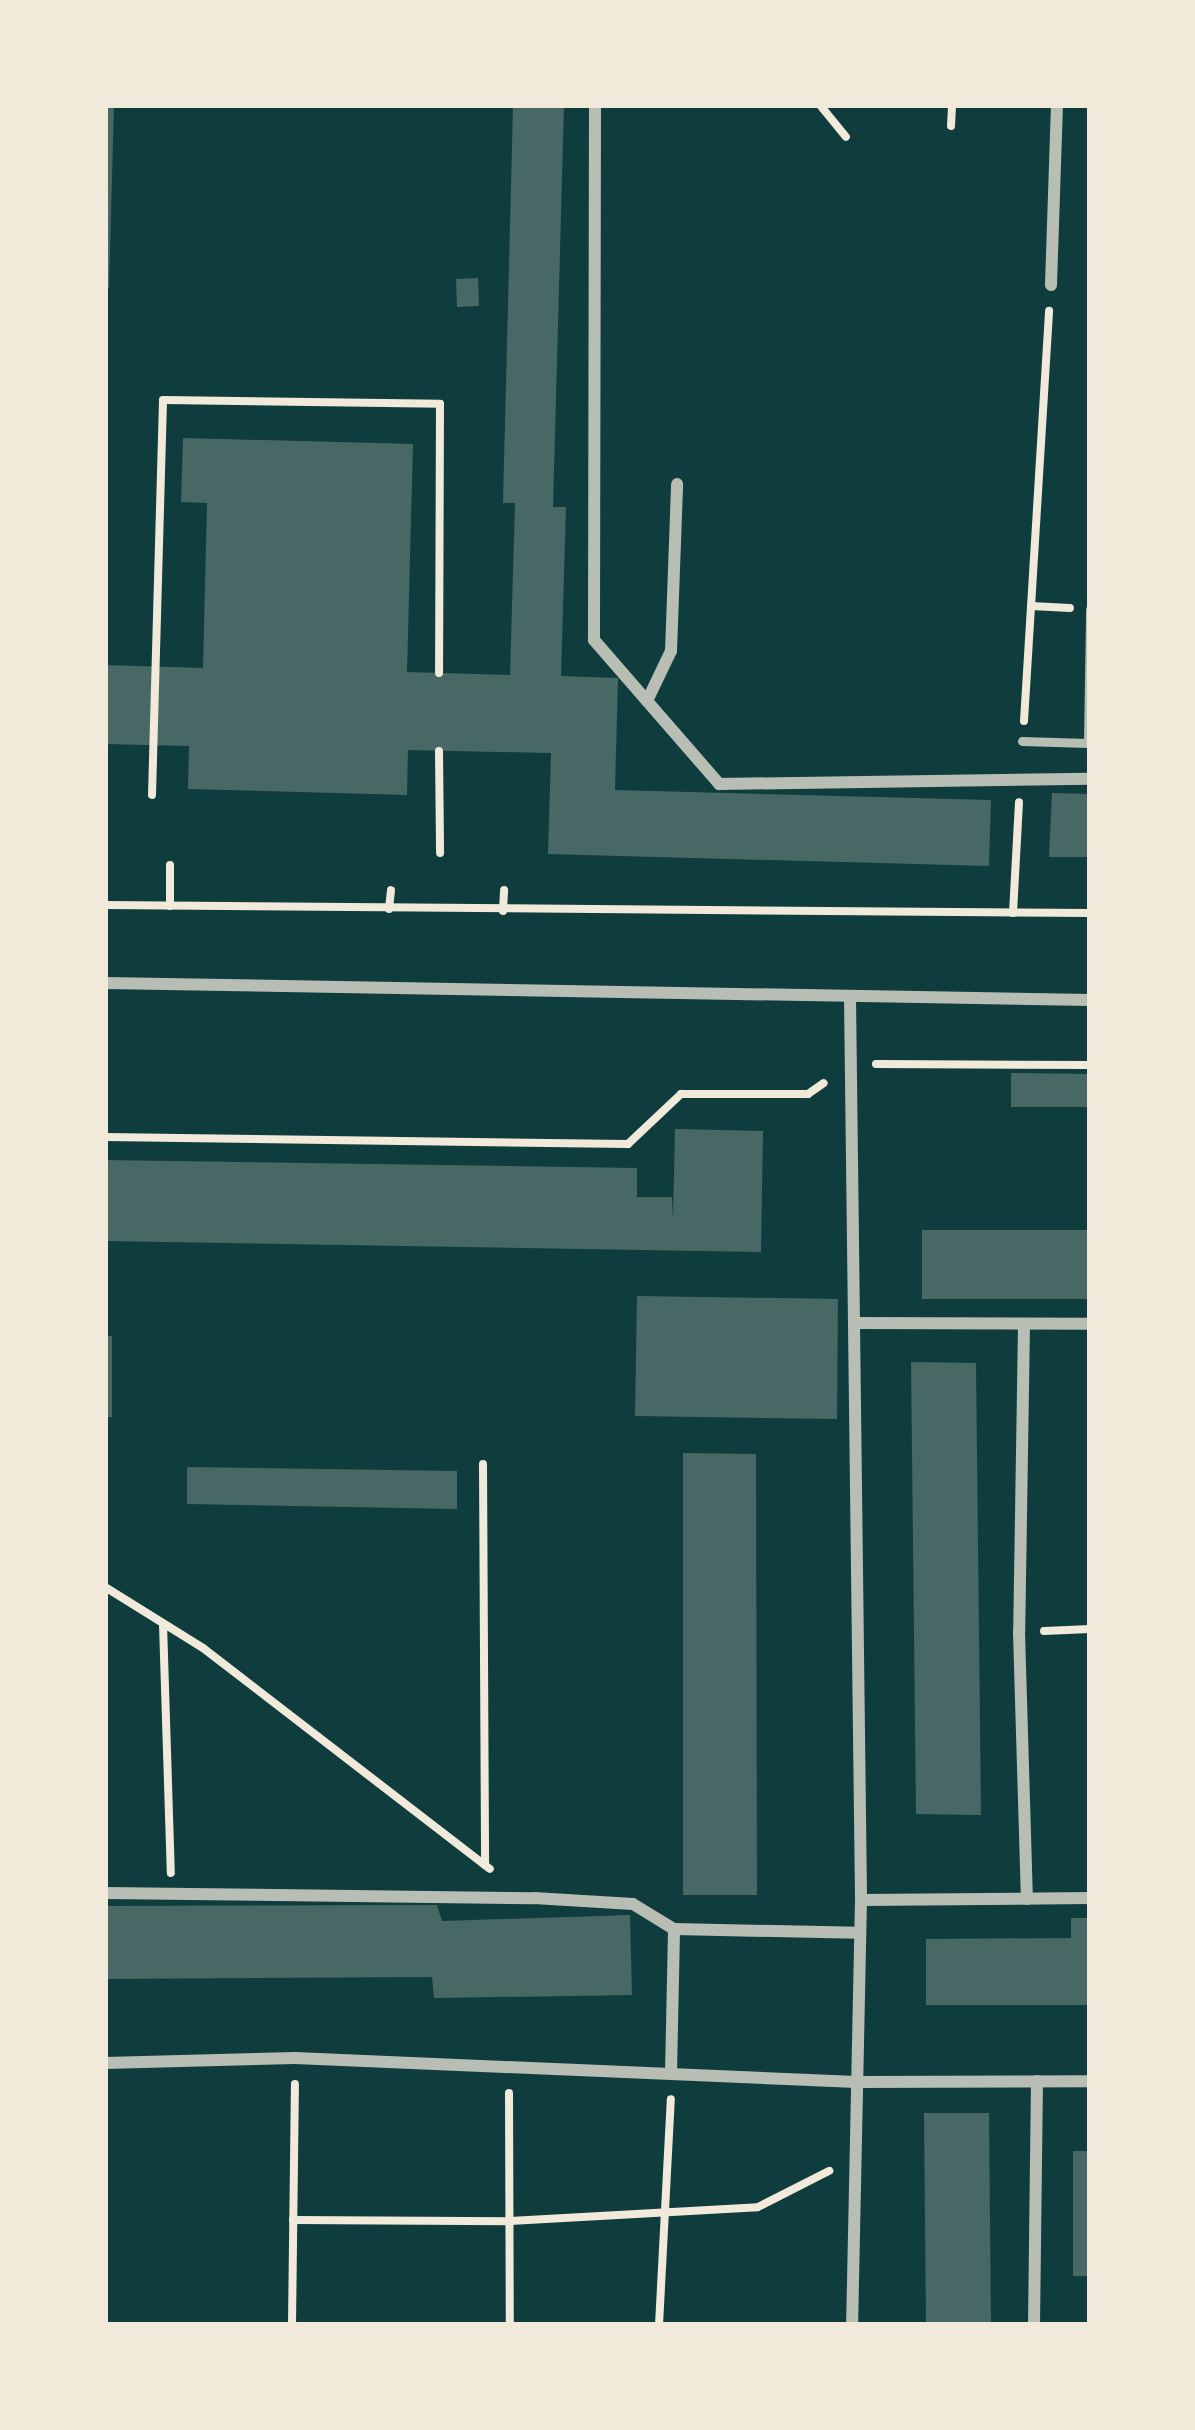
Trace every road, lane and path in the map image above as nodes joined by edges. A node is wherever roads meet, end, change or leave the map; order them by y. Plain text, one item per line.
1 (595, 105) edge
2 (820, 105) edge
3 (952, 105) edge
4 (1058, 105) edge
5 (951, 127) dead end
6 (846, 137) dead end
7 (1051, 285) joint
8 (677, 484) dead end
9 (1090, 609) edge
10 (439, 673) dead end
11 (647, 701) junction
12 (1022, 741) joint
13 (439, 751) dead end
14 (1090, 779) edge
15 (1020, 780) junction
16 (152, 795) dead end
17 (440, 853) dead end
18 (170, 865) dead end
19 (391, 890) dead end
20 (504, 890) dead end
21 (105, 905) edge
22 (170, 906) junction
23 (389, 909) junction
24 (503, 911) junction
25 (1013, 913) junction
26 (1090, 913) edge
27 (105, 983) edge
28 (850, 997) junction
29 (1090, 1000) edge
30 (853, 1064) junction
31 (1090, 1065) edge
32 (105, 1136) edge
33 (854, 1323) junction
34 (1090, 1324) edge
35 (1024, 1325) junction
36 (482, 1464) dead end
37 (105, 1587) edge
38 (163, 1622) junction
39 (1090, 1629) edge
40 (1019, 1632) junction
41 (485, 1866) junction
42 (172, 1892) junction
43 (105, 1893) edge
44 (534, 1898) junction
45 (1090, 1898) edge
46 (1027, 1899) junction
47 (861, 1900) junction
48 (674, 1929) junction
49 (858, 1933) junction
50 (295, 2058) junction
51 (105, 2062) edge
52 (509, 2067) junction
53 (671, 2074) junction
54 (1037, 2081) junction
55 (1090, 2081) edge
56 (856, 2082) junction
57 (855, 2158) junction
58 (670, 2212) junction
59 (293, 2220) junction
60 (510, 2221) junction
61 (292, 2325) edge
62 (510, 2325) edge
63 (659, 2325) edge
64 (853, 2325) edge
65 (1034, 2325) edge

1 - 11 street
2 - 6 path
3 - 5 path
4 - 7 street
7 - 12 path
8 - 11 street
9 - 12 lane
10 - 16 path
11 - 15 street
13 - 17 path
14 - 15 street
15 - 25 path
18 - 22 path
19 - 23 path
20 - 24 path
21 - 22 path
22 - 23 path
23 - 24 path
24 - 25 path
25 - 26 path
27 - 28 street
28 - 29 street
28 - 30 street
30 - 31 path
30 - 32 path
30 - 33 street
33 - 35 street
33 - 47 street
34 - 35 street
35 - 40 street
36 - 41 path
37 - 38 path
38 - 41 path
38 - 42 path
39 - 40 path
40 - 46 street
41 - 44 path
42 - 43 street
42 - 44 street
44 - 48 street
45 - 46 street
46 - 47 street
47 - 49 street
48 - 49 street
48 - 53 street
49 - 56 street
50 - 51 street
50 - 52 street
50 - 59 path
52 - 53 street
52 - 60 path
53 - 56 street
53 - 58 path
54 - 55 street
54 - 56 street
54 - 65 street
56 - 57 street
57 - 58 path
57 - 64 street
58 - 60 path
58 - 63 path
59 - 60 path
59 - 61 path
60 - 62 path

